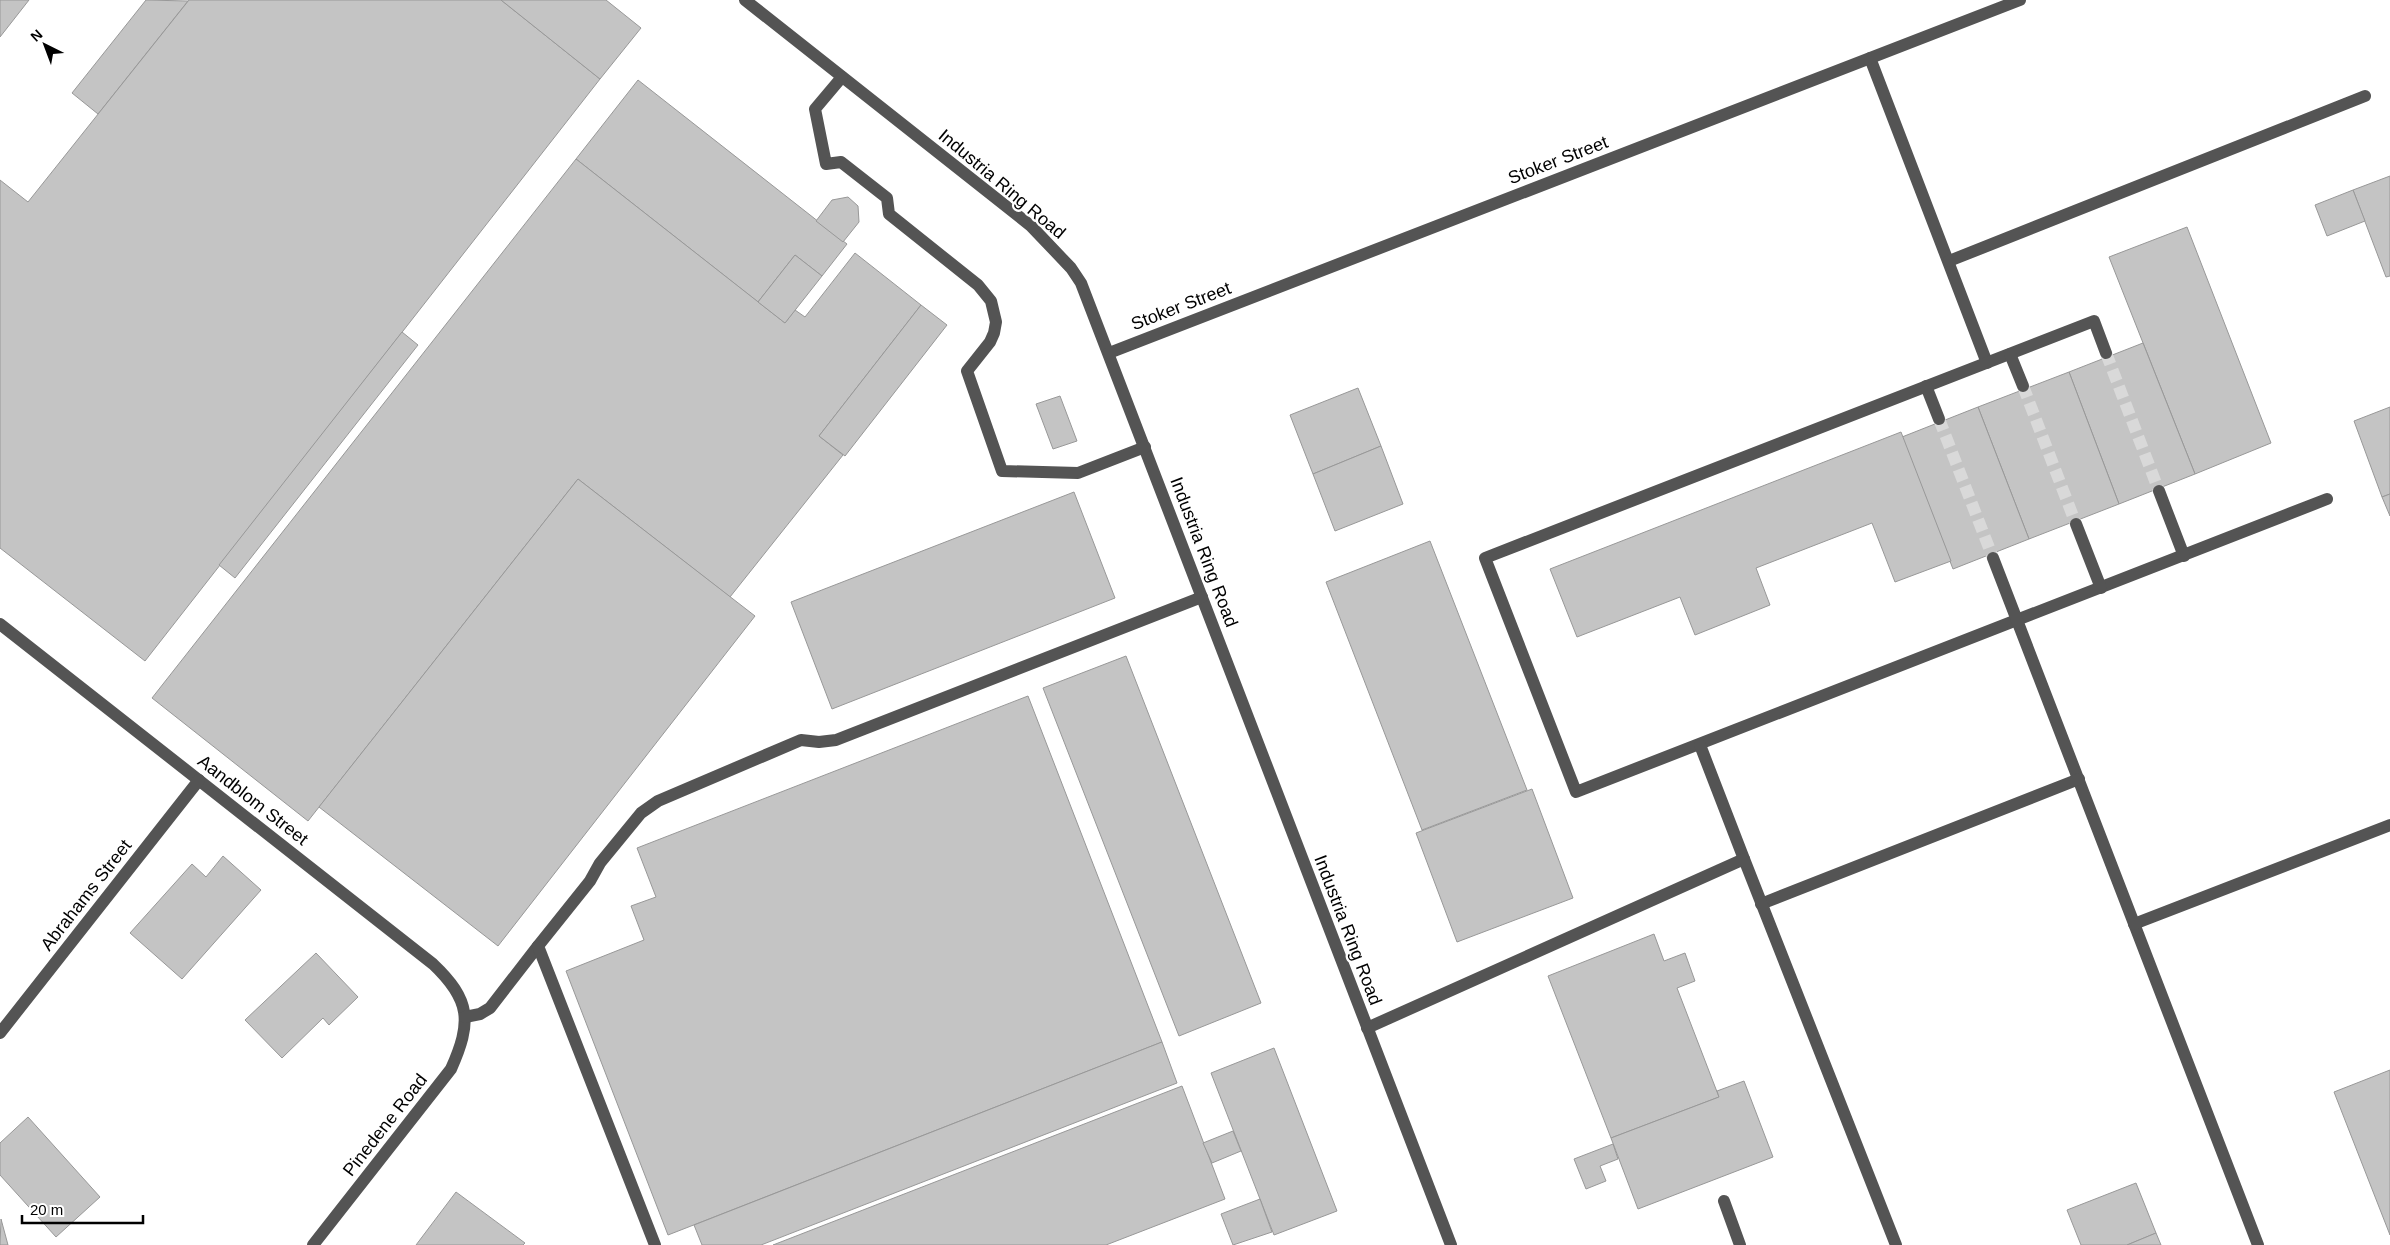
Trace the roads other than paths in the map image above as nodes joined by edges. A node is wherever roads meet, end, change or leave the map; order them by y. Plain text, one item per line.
1 (745, 0) edge
2 (2020, 0) edge
3 (1870, 58) junction
4 (842, 77) junction
5 (2366, 96) dead end
6 (1948, 261) junction
7 (1109, 353) junction
8 (2106, 353) tunnel mouth
9 (2010, 354) junction
10 (1987, 364) junction
11 (1926, 386) junction
12 (2023, 386) tunnel mouth
13 (1939, 419) tunnel mouth
14 (1145, 447) junction
15 (2159, 491) tunnel mouth
16 (2327, 499) dead end
17 (2076, 524) tunnel mouth
18 (2184, 556) junction
19 (1993, 558) tunnel mouth
20 (2101, 588) junction
21 (1202, 597) junction
22 (2017, 621) junction
23 (0, 624) edge
24 (1700, 745) junction
25 (2079, 779) junction
26 (199, 780) junction
27 (2390, 824) edge
28 (1744, 859) junction
29 (1761, 904) junction
30 (2134, 924) junction
31 (538, 946) junction
32 (465, 1017) junction
33 (1367, 1028) junction
34 (0, 1032) edge
35 (1724, 1202) dead end
36 (313, 1245) edge
37 (654, 1245) edge
38 (1451, 1245) edge
39 (1740, 1245) edge
40 (1896, 1245) edge
41 (2258, 1245) edge

1 - 4 street, Industria Ring Road
2 - 3 street, Stoker Street
3 - 6 street
3 - 7 street, Stoker Street
4 - 7 street, Industria Ring Road
4 - 14 street
5 - 6 street
6 - 10 street
7 - 14 street, Industria Ring Road
8 - 9 street
9 - 10 street
9 - 12 street
10 - 11 street
11 - 13 street
11 - 24 street
14 - 21 street, Industria Ring Road
15 - 18 street
16 - 18 street
17 - 20 street
18 - 20 street
19 - 22 street
20 - 22 street
21 - 31 street
21 - 33 street, Industria Ring Road
22 - 24 street
22 - 25 street
23 - 26 street, Aandblom Street
24 - 28 street
25 - 29 street
25 - 30 street
26 - 32 street, Aandblom Street
26 - 34 street, Abrahams Street
27 - 30 street
28 - 29 street
28 - 33 street
29 - 40 street
30 - 41 street
31 - 32 street
31 - 37 street
32 - 36 street, Pinedene Road
33 - 38 street, Industria Ring Road
35 - 39 street

